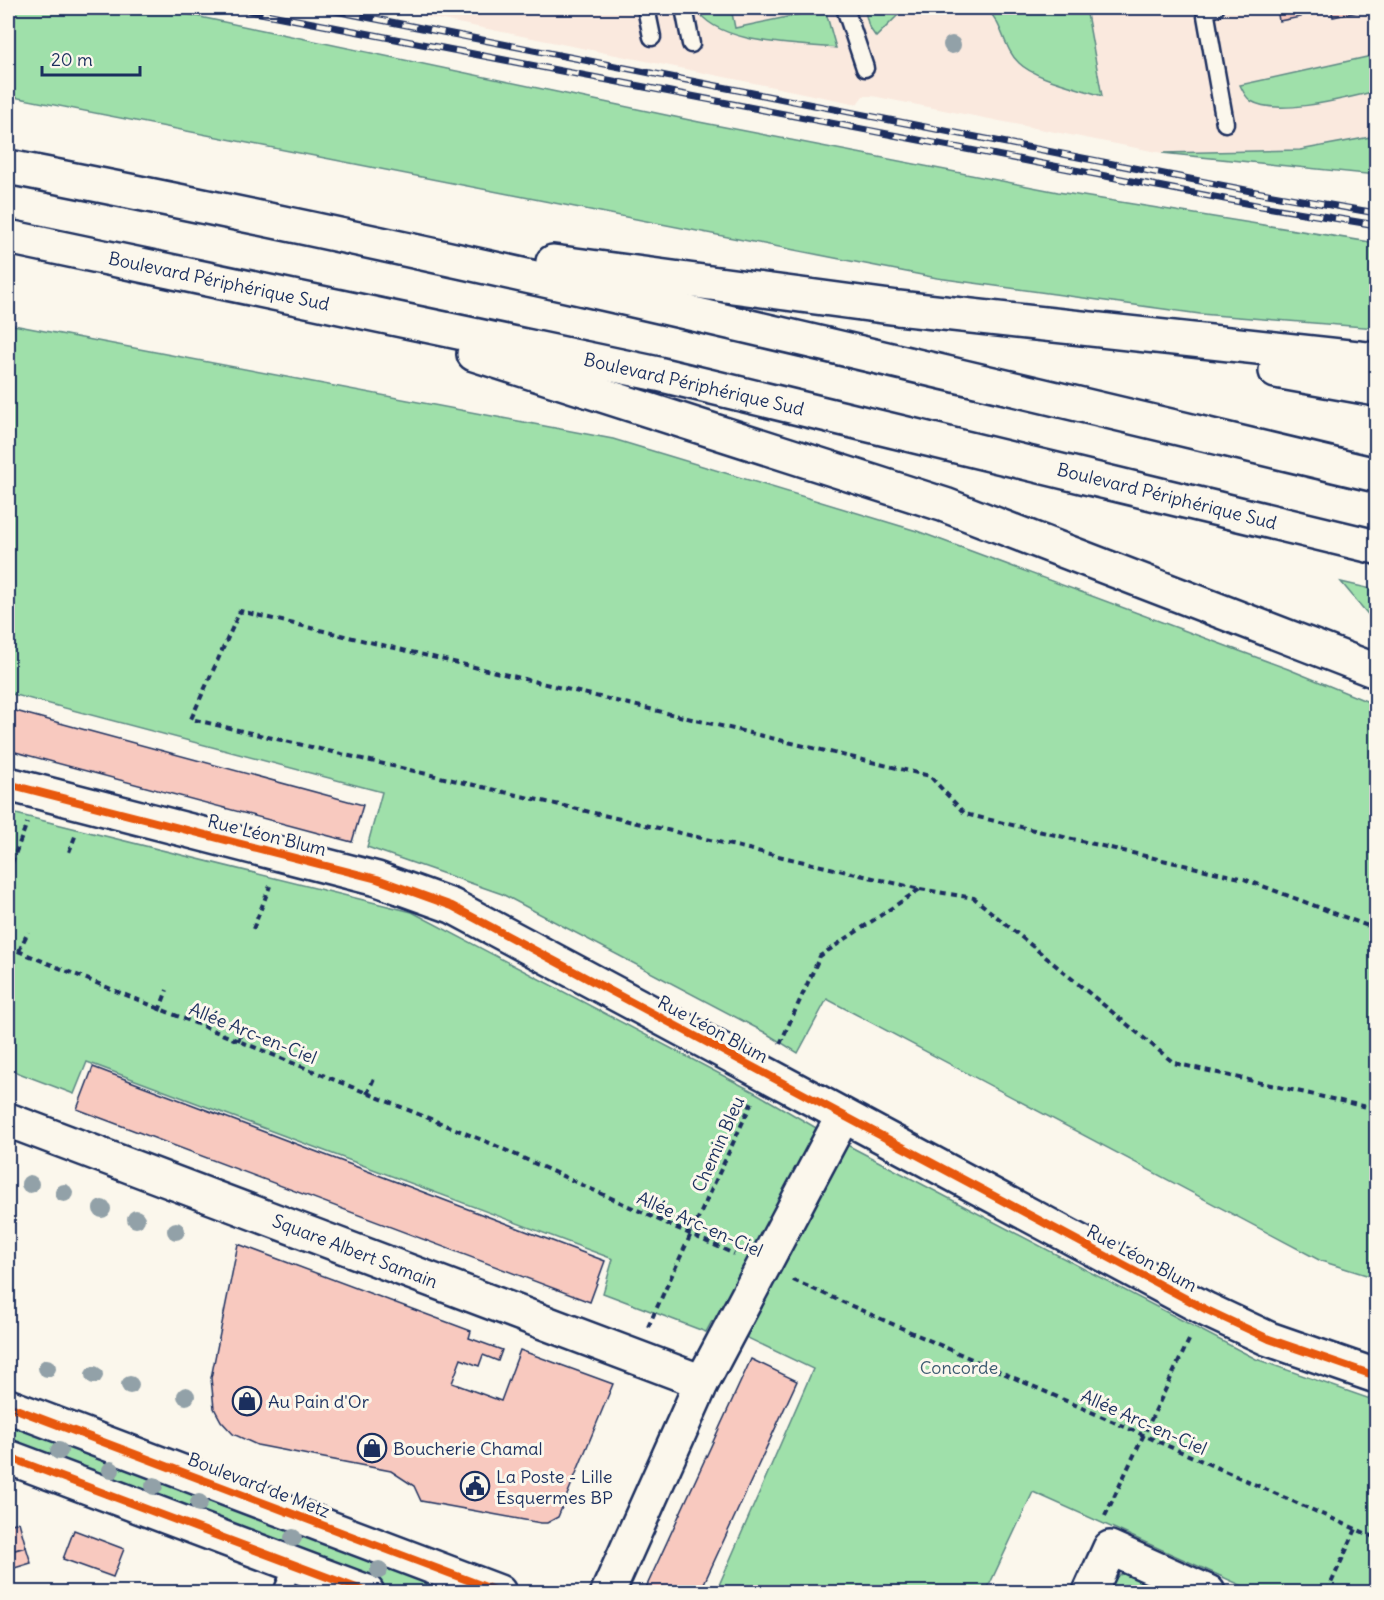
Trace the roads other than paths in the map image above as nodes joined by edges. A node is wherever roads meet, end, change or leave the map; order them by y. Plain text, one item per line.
1 (646, 8) edge
2 (684, 8) edge
3 (845, 8) edge
4 (1215, 8) edge
5 (652, 37) dead end
6 (691, 44) dead end
7 (865, 68) dead end
8 (1225, 123) dead end
9 (8, 167) edge
10 (8, 237) edge
11 (368, 240) junction
12 (298, 297) junction
13 (898, 308) junction
14 (1377, 360) edge
15 (1377, 389) edge
16 (1377, 475) edge
17 (1377, 547) edge
18 (1377, 671) edge
19 (8, 784) edge
20 (843, 1116) junction
21 (8, 1120) edge
22 (1377, 1376) edge
23 (702, 1382) junction
24 (8, 1406) edge
25 (8, 1457) edge
26 (288, 1579) edge
27 (367, 1593) edge
28 (499, 1593) edge
29 (608, 1593) edge
30 (1090, 1593) edge
31 (1208, 1593) edge

1 - 5 lane
2 - 6 lane
3 - 7 lane
4 - 8 lane
9 - 11 main road
10 - 12 main road, Boulevard Périphérique Sud
11 - 13 main road
11 - 16 main road
12 - 17 main road, Boulevard Périphérique Sud
12 - 18 main road
13 - 14 main road
13 - 15 main road
19 - 20 main road, Rue Léon Blum
20 - 22 main road, Rue Léon Blum
20 - 23 main road
21 - 23 main road, Square Albert Samain
23 - 29 main road
24 - 28 main road, Boulevard de Metz
25 - 26 main road
26 - 27 main road
30 - 31 main road

